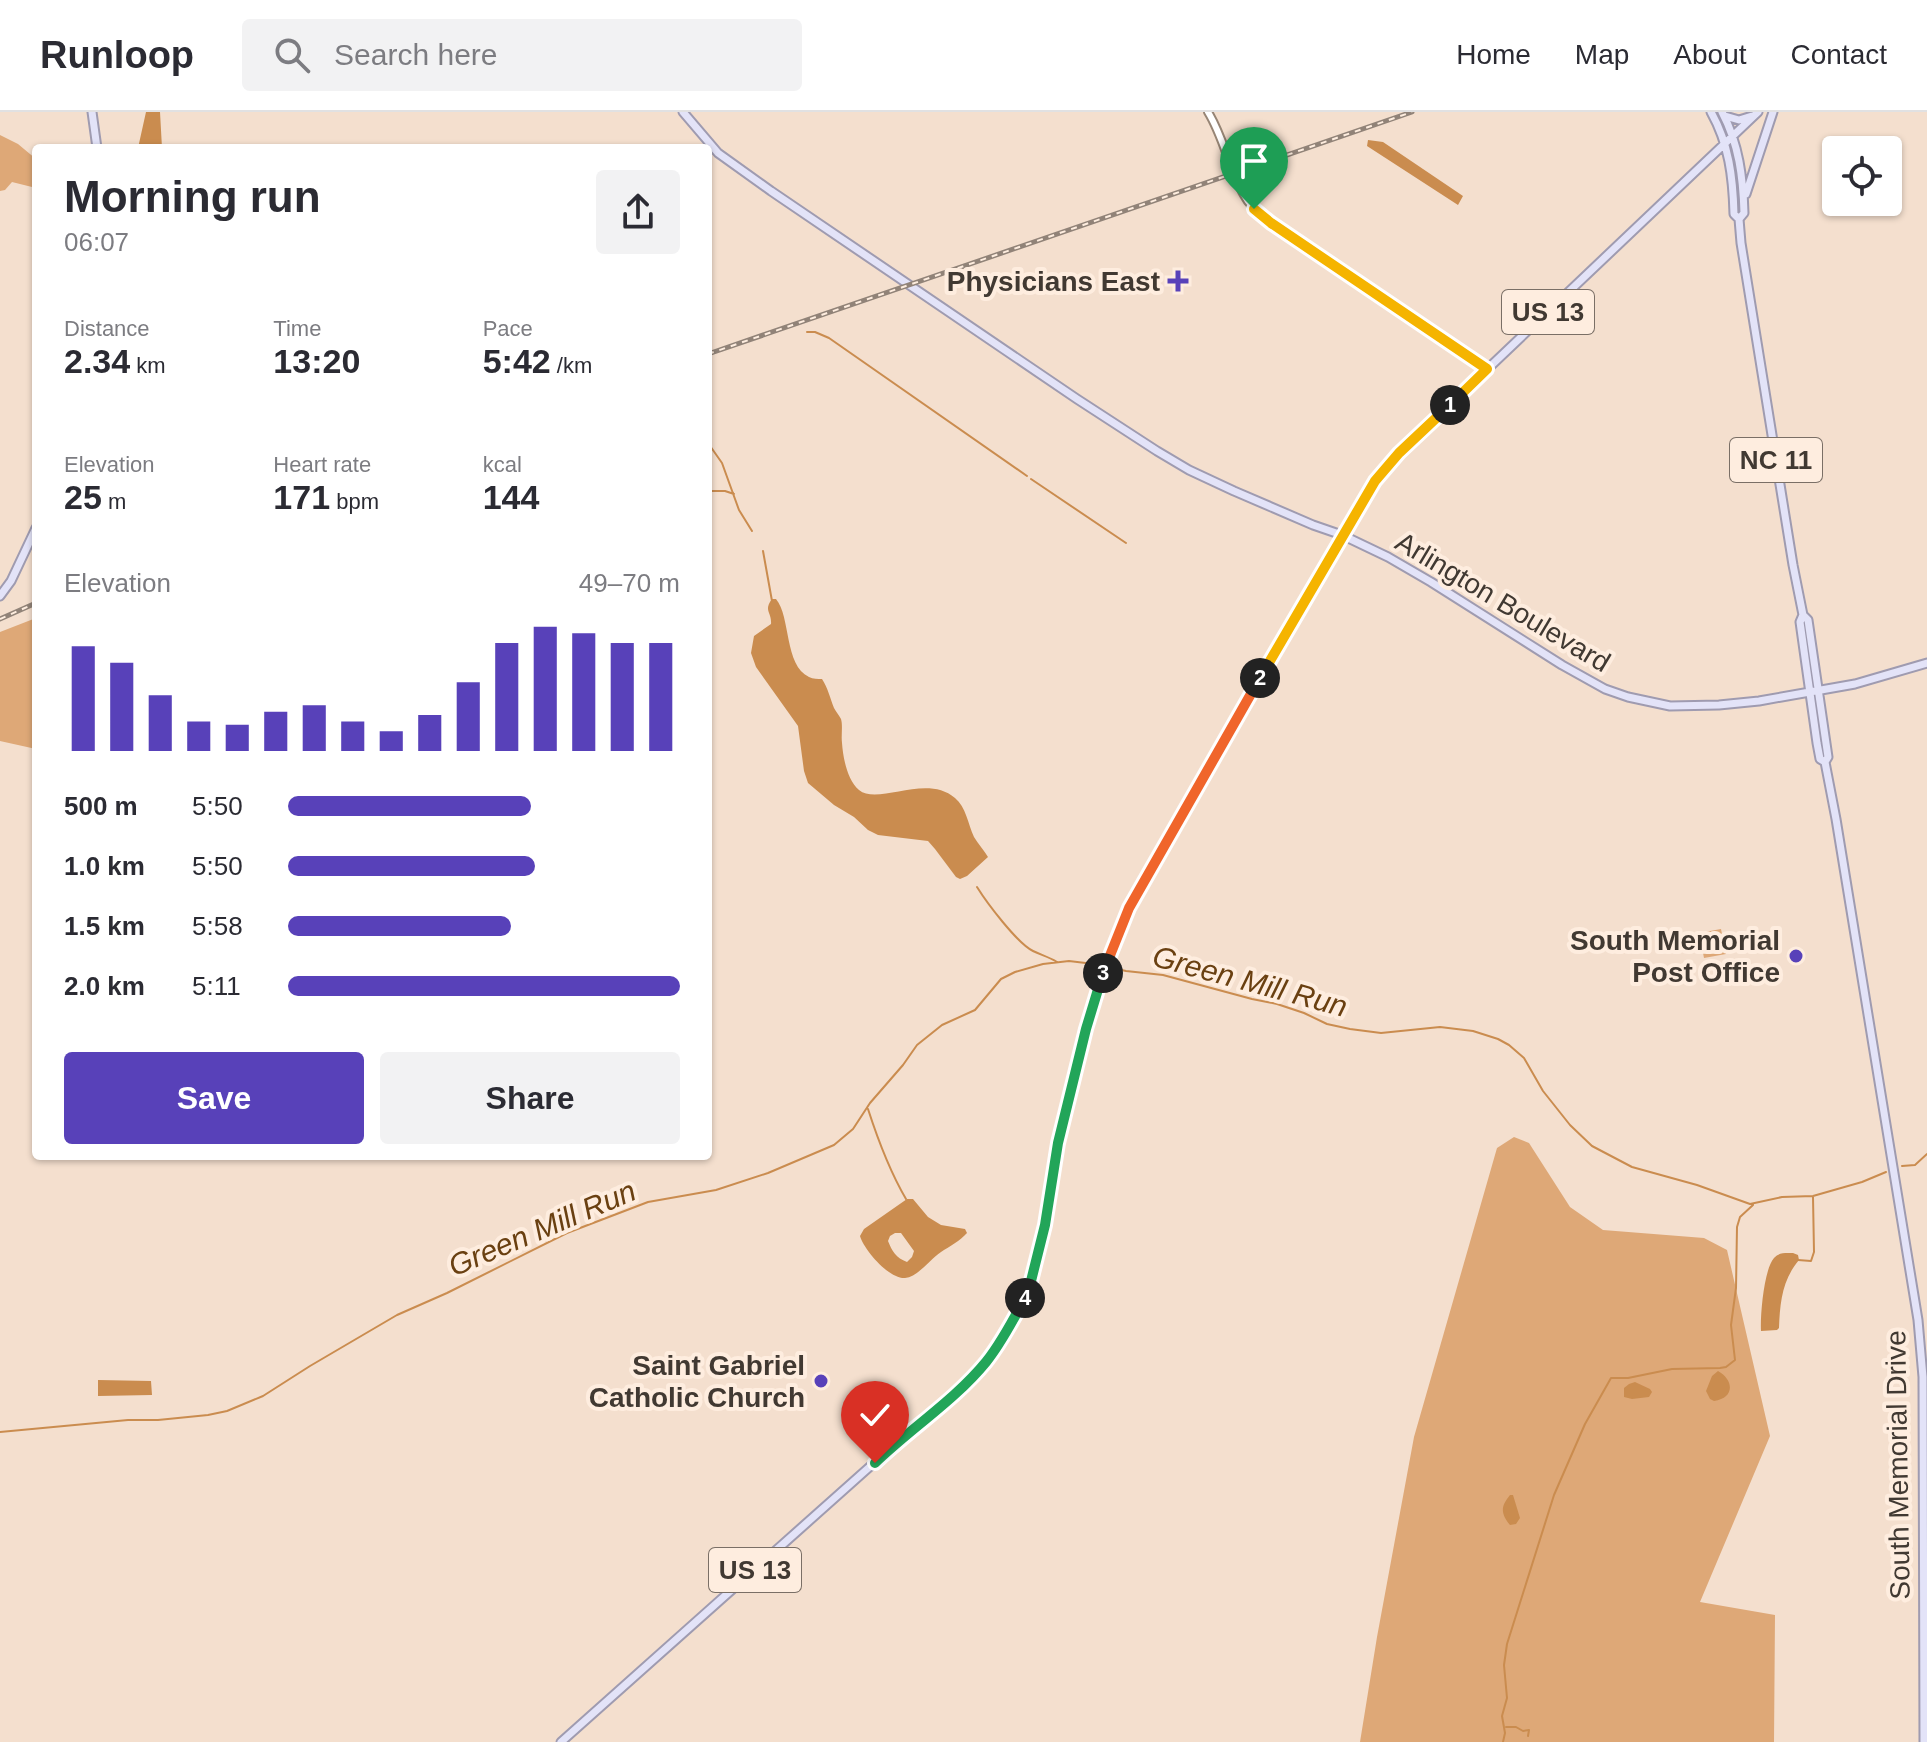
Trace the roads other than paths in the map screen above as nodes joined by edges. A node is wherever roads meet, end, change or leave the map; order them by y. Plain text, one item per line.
1 (92, 112) edge
2 (683, 112) edge
3 (1208, 112) edge
4 (1711, 112) edge
5 (1773, 112) edge
6 (1723, 114) edge
7 (1756, 114) edge
8 (1733, 137) junction
9 (1725, 143) junction
10 (96, 144) edge
11 (710, 144) edge
12 (712, 145) edge
13 (1744, 200) junction
14 (1739, 219) junction
15 (1487, 369) junction
16 (1342, 535) junction
17 (32, 536) edge
18 (0, 596) edge
19 (1803, 615) junction
20 (1927, 663) edge
21 (1819, 690) junction
22 (1809, 692) junction
23 (1825, 762) junction
24 (561, 1742) edge
25 (1924, 1742) edge

1 - 10 main road
2 - 11 main road, Arlington Boulevard
3 - 15 street
4 - 9 main road, South Memorial Drive
5 - 13 main road
6 - 7 main road
6 - 8 main road, South Memorial Drive
7 - 8 main road
8 - 9 main road, US 13
8 - 13 main road, South Memorial Drive / NC 11
9 - 14 main road, South Memorial Drive / NC 11
9 - 15 main road, US 13
12 - 16 main road, Arlington Boulevard
13 - 14 main road, South Memorial Drive / NC 11
14 - 19 main road, South Memorial Drive / NC 11
15 - 16 main road, US 13
16 - 22 main road, Arlington Boulevard
16 - 24 main road, US 13
17 - 18 main road
19 - 21 main road, South Memorial Drive / NC 11
19 - 22 main road, South Memorial Drive / NC 11
20 - 21 main road, Arlington Boulevard
21 - 22 main road, Arlington Boulevard
21 - 23 main road, South Memorial Drive / NC 11
22 - 23 main road, South Memorial Drive / NC 11
23 - 25 main road, South Memorial Drive / NC 11

